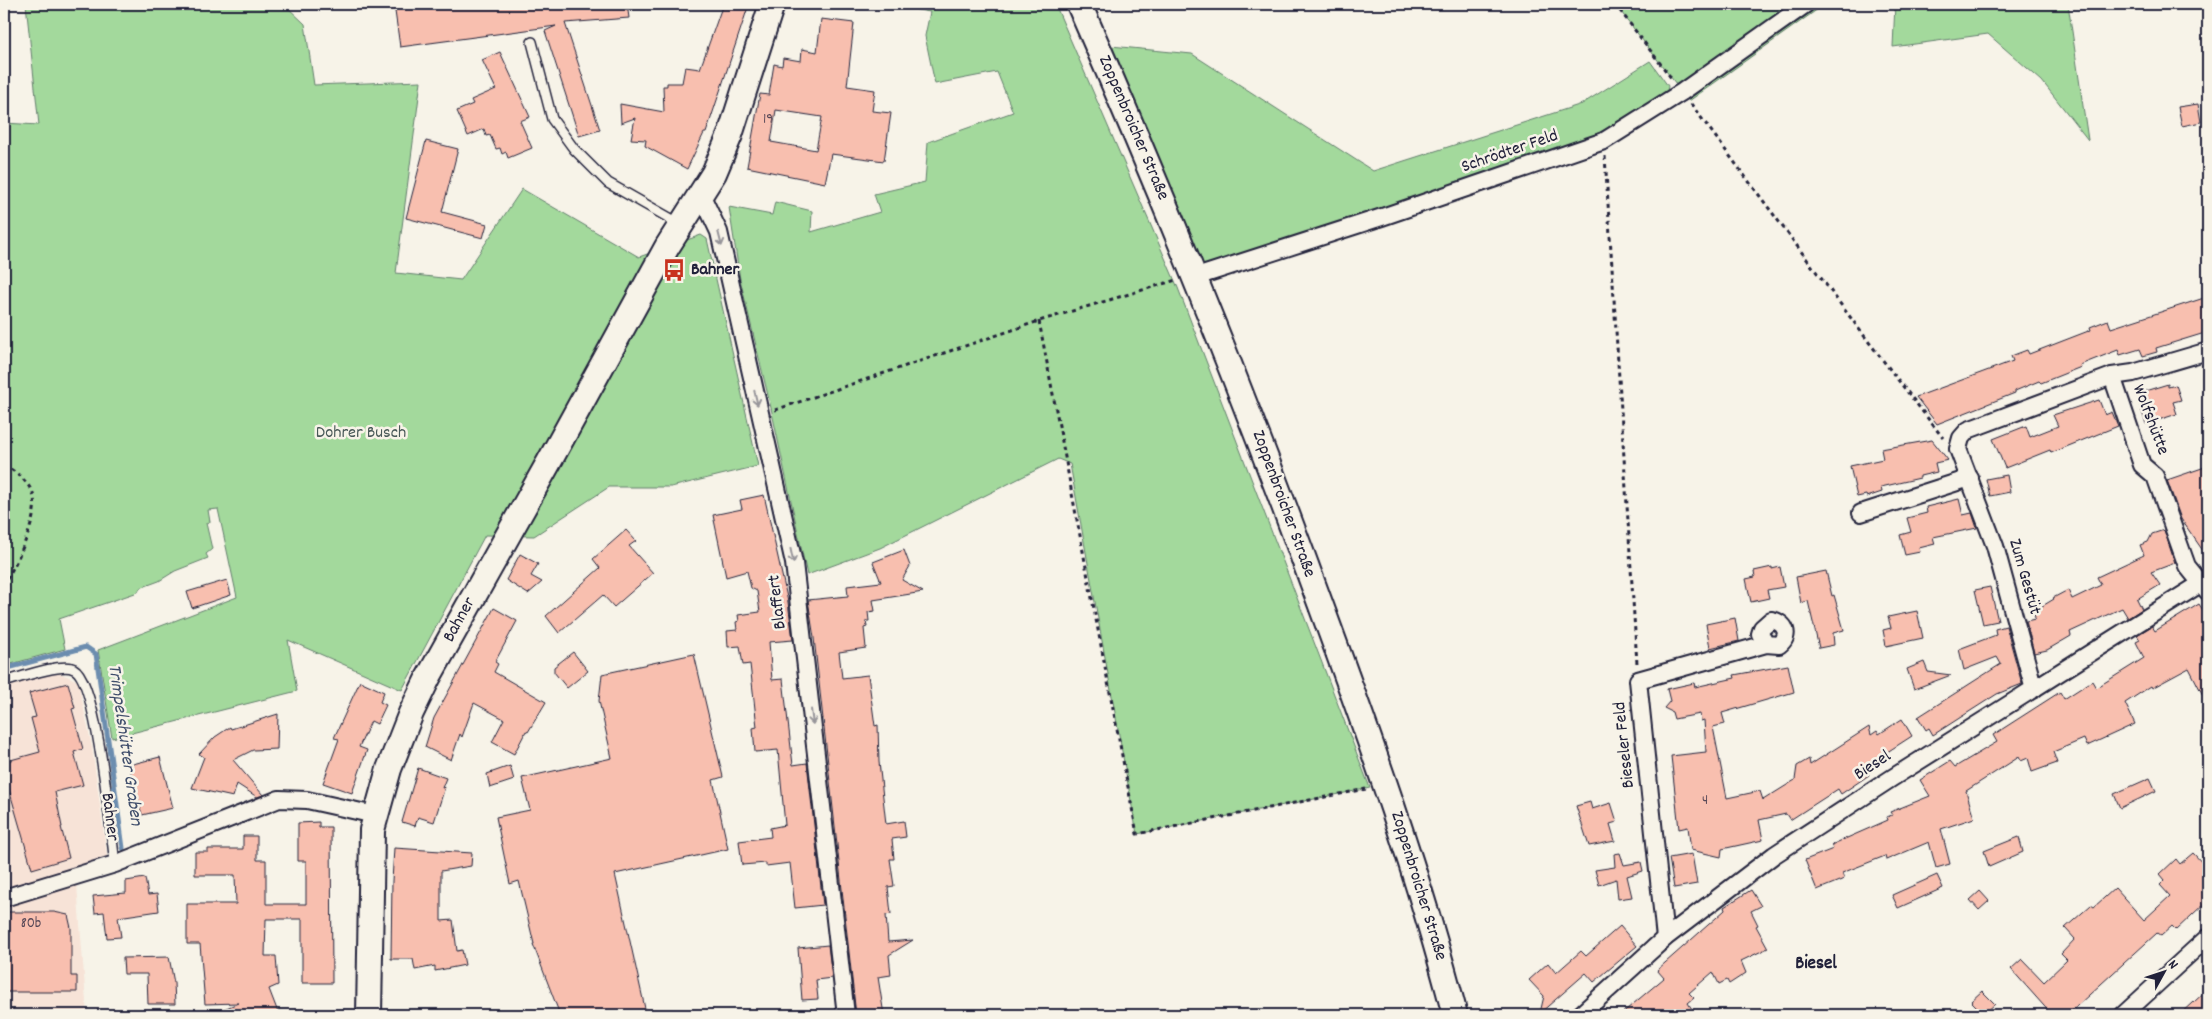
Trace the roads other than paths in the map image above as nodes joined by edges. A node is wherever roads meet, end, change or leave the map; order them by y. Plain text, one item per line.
1 (772, 4) edge
2 (1079, 4) edge
3 (1806, 4) edge
4 (532, 42) dead end
5 (701, 194) junction
6 (681, 224) junction
7 (1196, 277) junction
8 (2208, 351) edge
9 (2112, 376) junction
10 (1958, 449) joint
11 (1970, 478) junction
12 (1862, 513) dead end
13 (2206, 585) edge
14 (1766, 644) dead end
15 (4, 682) edge
16 (2034, 689) junction
17 (375, 815) junction
18 (115, 864) junction
19 (4, 898) edge
20 (2208, 937) edge
21 (1665, 938) junction
22 (369, 1015) edge
23 (846, 1015) edge
24 (1455, 1015) edge
25 (1580, 1015) edge
26 (2123, 1015) edge

1 - 5 street, Bahner
2 - 7 street, Zoppenbroicher Straße
3 - 7 street, Schrödter Feld
4 - 6 lane
5 - 6 street, Bahner
5 -> 23 street, Blaffert
6 - 17 street, Bahner
7 - 24 street, Zoppenbroicher Straße
8 - 9 street, Wolfshütte
9 - 10 street, Wolfshütte
9 - 13 street, Wolfshütte
10 - 11 street, Zum Gestüt
11 - 12 street
11 - 16 street, Zum Gestüt
13 - 16 street, Biesel
14 - 21 street, Bieseler Feld
15 - 18 lane, Bahner
16 - 21 street, Biesel
17 - 18 street, Bahner
17 - 22 street, Bahner
18 - 19 street, Bahner
20 - 26 street
21 - 25 street, Biesel

